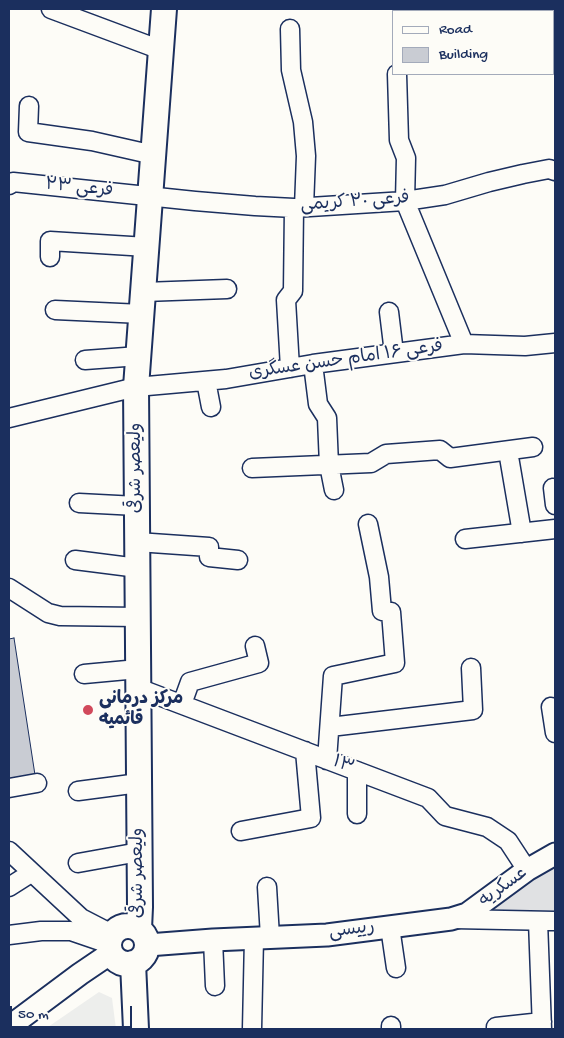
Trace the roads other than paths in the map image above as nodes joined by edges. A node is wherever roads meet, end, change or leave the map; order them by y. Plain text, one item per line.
1 (50, 9) edge
2 (164, 9) edge
3 (548, 9) edge
4 (555, 9) edge
5 (290, 28) dead end
6 (161, 50) junction
7 (397, 75) edge
8 (29, 106) dead end
9 (154, 156) junction
10 (555, 171) edge
11 (9, 185) edge
12 (151, 196) junction
13 (406, 201) junction
14 (299, 207) junction
15 (147, 247) junction
16 (50, 257) dead end
17 (227, 289) dead end
18 (143, 303) junction
19 (55, 310) dead end
20 (389, 312) dead end
21 (555, 343) edge
22 (464, 344) junction
23 (394, 353) junction
24 (139, 356) junction
25 (85, 360) dead end
26 (314, 364) junction
27 (290, 368) junction
28 (206, 381) junction
29 (136, 387) junction
30 (211, 407) dead end
31 (10, 413) edge
32 (533, 447) dead end
33 (508, 450) junction
34 (329, 466) junction
35 (252, 468) dead end
36 (334, 490) dead end
37 (80, 503) dead end
38 (137, 506) junction
39 (368, 524) dead end
40 (555, 528) edge
41 (522, 532) junction
42 (465, 539) dead end
43 (137, 542) junction
44 (76, 560) dead end
45 (238, 560) dead end
46 (138, 568) junction
47 (9, 588) edge
48 (138, 617) junction
49 (255, 646) dead end
50 (471, 668) dead end
51 (84, 674) dead end
52 (138, 678) junction
53 (182, 704) junction
54 (551, 707) dead end
55 (330, 727) junction
56 (555, 733) edge
57 (305, 751) junction
58 (327, 760) junction
59 (356, 771) junction
60 (37, 783) dead end
61 (139, 783) junction
62 (9, 788) edge
63 (78, 791) dead end
64 (357, 814) dead end
65 (241, 831) dead end
66 (9, 851) edge
67 (140, 852) junction
68 (555, 854) edge
69 (78, 864) dead end
70 (527, 870) junction
71 (31, 873) junction
72 (9, 887) edge
73 (267, 887) dead end
74 (451, 919) junction
75 (547, 921) edge
76 (390, 927) junction
77 (9, 935) edge
78 (143, 937) junction
79 (262, 938) junction
80 (213, 940) junction
81 (111, 944) junction
82 (133, 963) junction
83 (396, 968) dead end
84 (215, 986) dead end
85 (542, 1026) edge
86 (9, 1027) edge
87 (496, 1027) dead end
88 (136, 1029) edge
89 (252, 1029) edge

1 - 6 street
2 - 6 main road, ولیعصر شرقی
3 - 4 street
5 - 14 street
6 - 9 main road, ولیعصر شرقی
7 - 13 street
8 - 9 street
9 - 12 main road, ولیعصر شرقی
10 - 13 street, فرعی ۲۰ کریمی
11 - 12 street, فرعی ۲۳
12 - 14 street, فرعی ۲۰ کریمی
12 - 15 main road, ولیعصر شرقی
13 - 14 street, فرعی ۲۰ کریمی
13 - 22 street
14 - 27 street
15 - 16 street
15 - 18 main road, ولیعصر شرقی
17 - 18 street
18 - 19 street
18 - 24 main road, ولیعصر شرقی
20 - 23 street
21 - 22 street, فرعی ۱۶ امام حسن عسگری
22 - 23 street, فرعی ۱۶ امام حسن عسگری
23 - 26 street, فرعی ۱۶ امام حسن عسگری
24 - 25 street
24 - 29 main road, ولیعصر شرقی
26 - 27 street, فرعی ۱۶ امام حسن عسگری
26 - 34 street
27 - 28 street, فرعی ۱۶ امام حسن عسگری
28 - 29 street, فرعی ۱۶ امام حسن عسگری
28 - 30 street
29 - 31 street, فرعی ۱۶ امام حسن عسگری
29 - 38 main road, ولیعصر شرقی
32 - 33 street
33 - 34 street
33 - 41 street
34 - 35 street
34 - 36 street
37 - 38 street
38 - 43 main road, ولیعصر شرقی
39 - 55 street
40 - 41 street
41 - 42 street
43 - 45 street
43 - 46 main road, ولیعصر شرقی
44 - 46 street
46 - 48 main road, ولیعصر شرقی
47 - 48 street
48 - 52 main road, ولیعصر شرقی
49 - 53 street
50 - 55 street
51 - 52 street
52 - 53 street, ۱۳
52 - 61 main road, ولیعصر شرقی
53 - 57 street, ۱۳
54 - 56 street
55 - 58 street
57 - 58 street, ۱۳
57 - 65 street
58 - 59 street, ۱۳
59 - 64 street
59 - 70 street, ۱۳
60 - 62 street
61 - 63 street
61 - 67 main road, ولیعصر شرقی
66 - 71 street
67 - 69 street
67 - 78 main road, ولیعصر شرقی
68 - 70 street, عسکریه
70 - 74 street, عسکریه
71 - 72 street
71 - 81 street
73 - 79 street
74 - 75 street, رییسی
74 - 76 street, رییسی
75 - 85 street
76 - 79 street, رییسی
76 - 83 street
77 - 81 street
78 - 80 street, رییسی
78 - 81 main road
78 - 82 main road
79 - 80 street, رییسی
79 - 89 street
80 - 84 street
81 - 82 main road
81 - 86 street
82 - 88 main road
85 - 87 street

